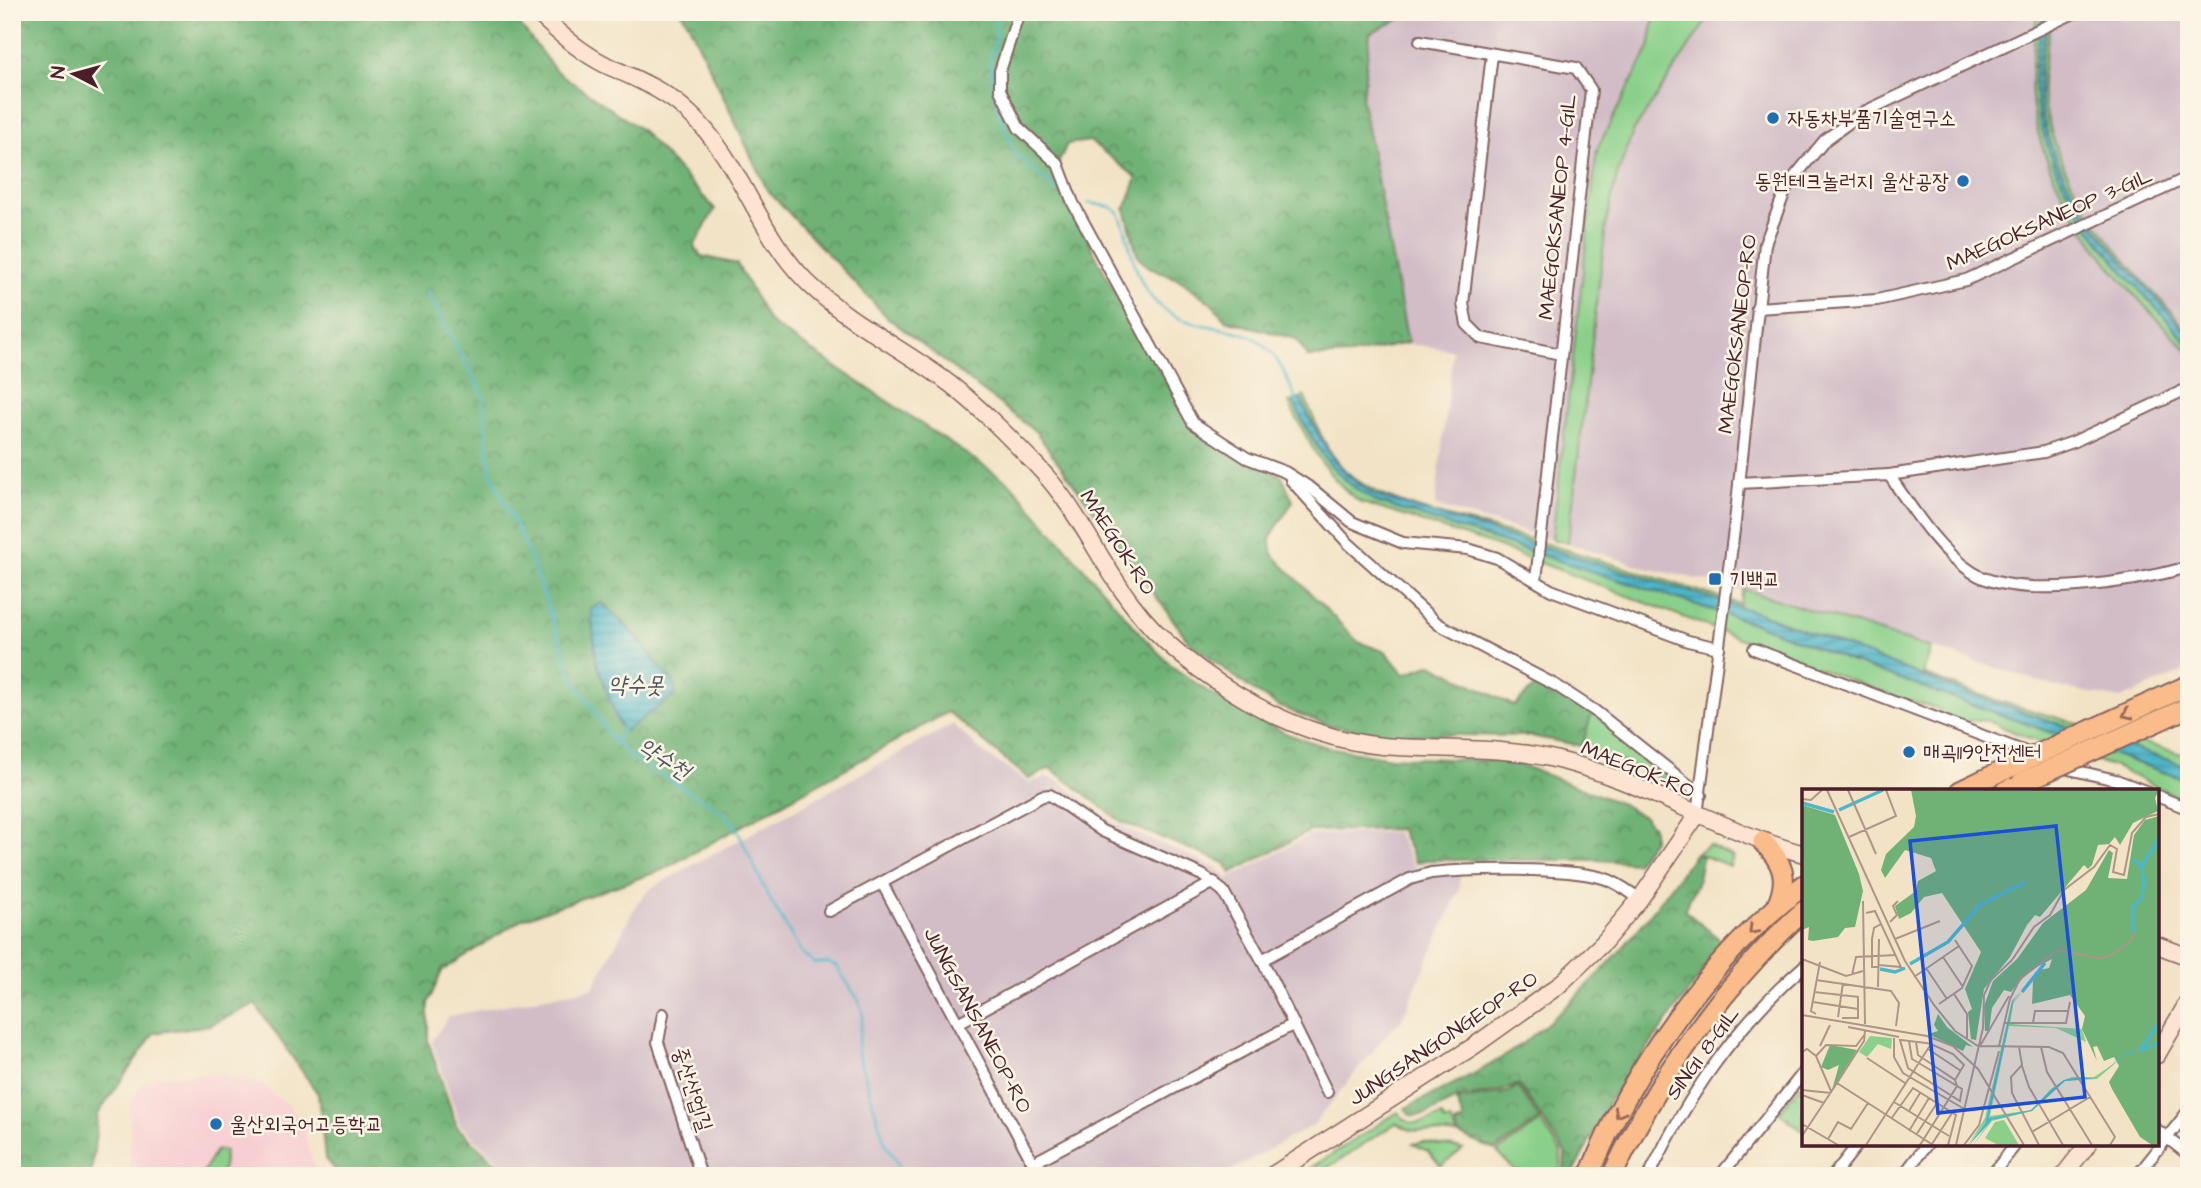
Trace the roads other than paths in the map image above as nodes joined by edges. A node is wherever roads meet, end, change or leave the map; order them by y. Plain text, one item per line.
1 (537, 12) edge
2 (1019, 12) edge
3 (2076, 12) edge
4 (1420, 41) dead end
5 (1492, 54) junction
6 (2189, 177) edge
7 (1757, 308) junction
8 (1561, 354) junction
9 (2189, 388) edge
10 (1285, 472) junction
11 (1889, 475) junction
12 (1739, 483) junction
13 (2189, 567) edge
14 (1536, 576) junction
15 (1719, 648) junction
16 (1754, 649) dead end
17 (2189, 685) edge
18 (2189, 707) edge
19 (2014, 787) edge
20 (1964, 789) edge
21 (2140, 789) edge
22 (1701, 795) junction
23 (2159, 797) edge
24 (2189, 809) edge
25 (1697, 816) junction
26 (1763, 842) junction
27 (1802, 854) edge
28 (1214, 882) junction
29 (882, 883) junction
30 (1802, 887) edge
31 (1640, 899) junction
32 (1776, 907) junction
33 (829, 911) dead end
34 (1802, 913) edge
35 (2159, 946) edge
36 (2189, 957) edge
37 (1262, 960) junction
38 (1802, 968) edge
39 (2189, 1000) edge
40 (663, 1014) dead end
41 (958, 1023) junction
42 (1294, 1024) junction
43 (2159, 1052) edge
44 (1802, 1074) edge
45 (1327, 1092) dead end
46 (2189, 1110) edge
47 (2159, 1131) edge
48 (2167, 1138) junction
49 (1856, 1146) edge
50 (1926, 1146) edge
51 (2014, 1146) edge
52 (2086, 1146) edge
53 (2189, 1155) edge
54 (1032, 1163) junction
55 (701, 1176) edge
56 (1040, 1176) edge
57 (1271, 1176) edge
58 (1589, 1176) edge
59 (1612, 1176) edge
60 (1649, 1176) edge
61 (1720, 1176) edge
62 (1833, 1176) edge
63 (1903, 1176) edge
64 (1991, 1176) edge
65 (2063, 1176) edge
66 (2137, 1176) edge

1 - 25 street, MAEGOK-RO
2 - 10 street
3 - 7 street, MAEGOKSANEOP-RO
4 - 5 street, MAEGOKSANEOP 4-GIL
5 - 8 street, MAEGOKSANEOP 4-GIL
5 - 8 street, MAEGOKSANEOP 4-GIL
6 - 7 street, MAEGOKSANEOP 3-GIL
7 - 12 street, MAEGOKSANEOP-RO
8 - 14 street, MAEGOKSANEOP 4-GIL
9 - 11 street
10 - 14 street
10 - 22 street
11 - 12 street
11 - 13 street
12 - 15 street, MAEGOKSANEOP-RO
14 - 15 street
15 - 22 street
16 - 21 street
17 -> 20 highway, bridge
18 - 19 highway, bridge
22 - 25 street
23 - 24 street
25 - 26 street, MAEGOK-RO
25 - 31 street, JUNGSANGONGEOP-RO
26 - 27 street, MAEGOK-RO
26 - 32 highway
28 - 29 street
28 - 37 street
28 - 41 street
29 - 33 street
29 - 41 street, JUNGSANSANEOP-RO
30 - 32 highway
31 - 37 street
31 - 57 street, JUNGSANGONGEOP-RO
32 -> 58 highway
34 - 59 highway
35 - 36 street
37 - 42 street
38 - 60 street, SINGI 8-GIL
39 - 43 street
40 - 55 street, 중산산업1길
41 - 54 street, JUNGSANSANEOP-RO
42 - 45 street
42 - 54 street
44 - 61 street
46 - 48 street
47 - 48 street
48 - 53 street
48 - 66 street
49 - 62 street
50 - 63 street
51 - 64 street
52 - 65 street
54 - 56 street, JUNGSANSANEOP-RO

